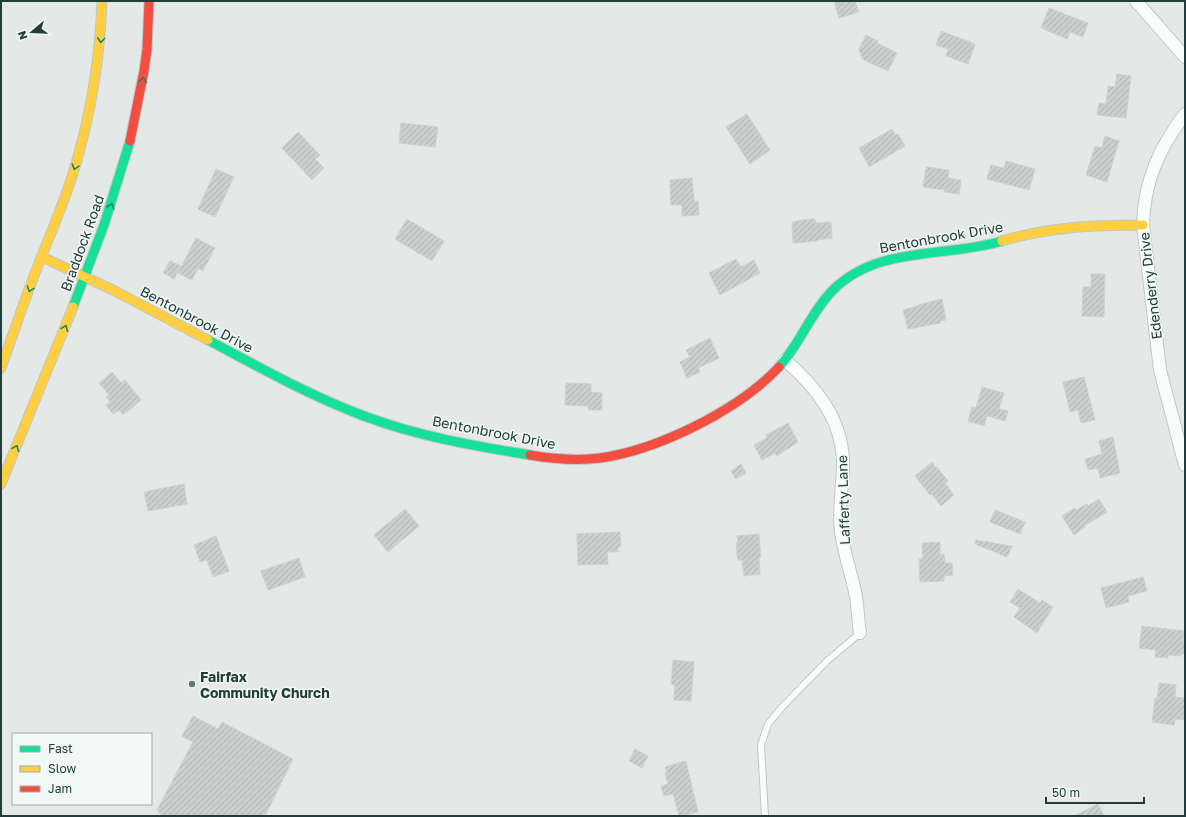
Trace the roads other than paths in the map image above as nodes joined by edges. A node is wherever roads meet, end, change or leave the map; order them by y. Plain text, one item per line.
1 (102, 1) edge
2 (149, 1) edge
3 (1136, 1) edge
4 (1185, 57) edge
5 (1185, 114) edge
6 (1143, 225) junction
7 (42, 257) junction
8 (85, 278) junction
9 (785, 360) junction
10 (1, 368) edge
11 (1185, 465) edge
12 (1, 484) edge
13 (860, 633) joint
14 (765, 816) edge

1 -> 7 street
8 -> 2 street, Braddock Road
3 - 4 street
5 - 6 street, Edenderry Drive
6 - 9 street, Bentonbrook Drive
6 - 11 street, Edenderry Drive
7 - 8 street, Bentonbrook Drive
7 -> 10 street
8 - 9 street, Bentonbrook Drive
12 -> 8 street, Braddock Road
9 - 13 street, Lafferty Lane
13 - 14 lane

